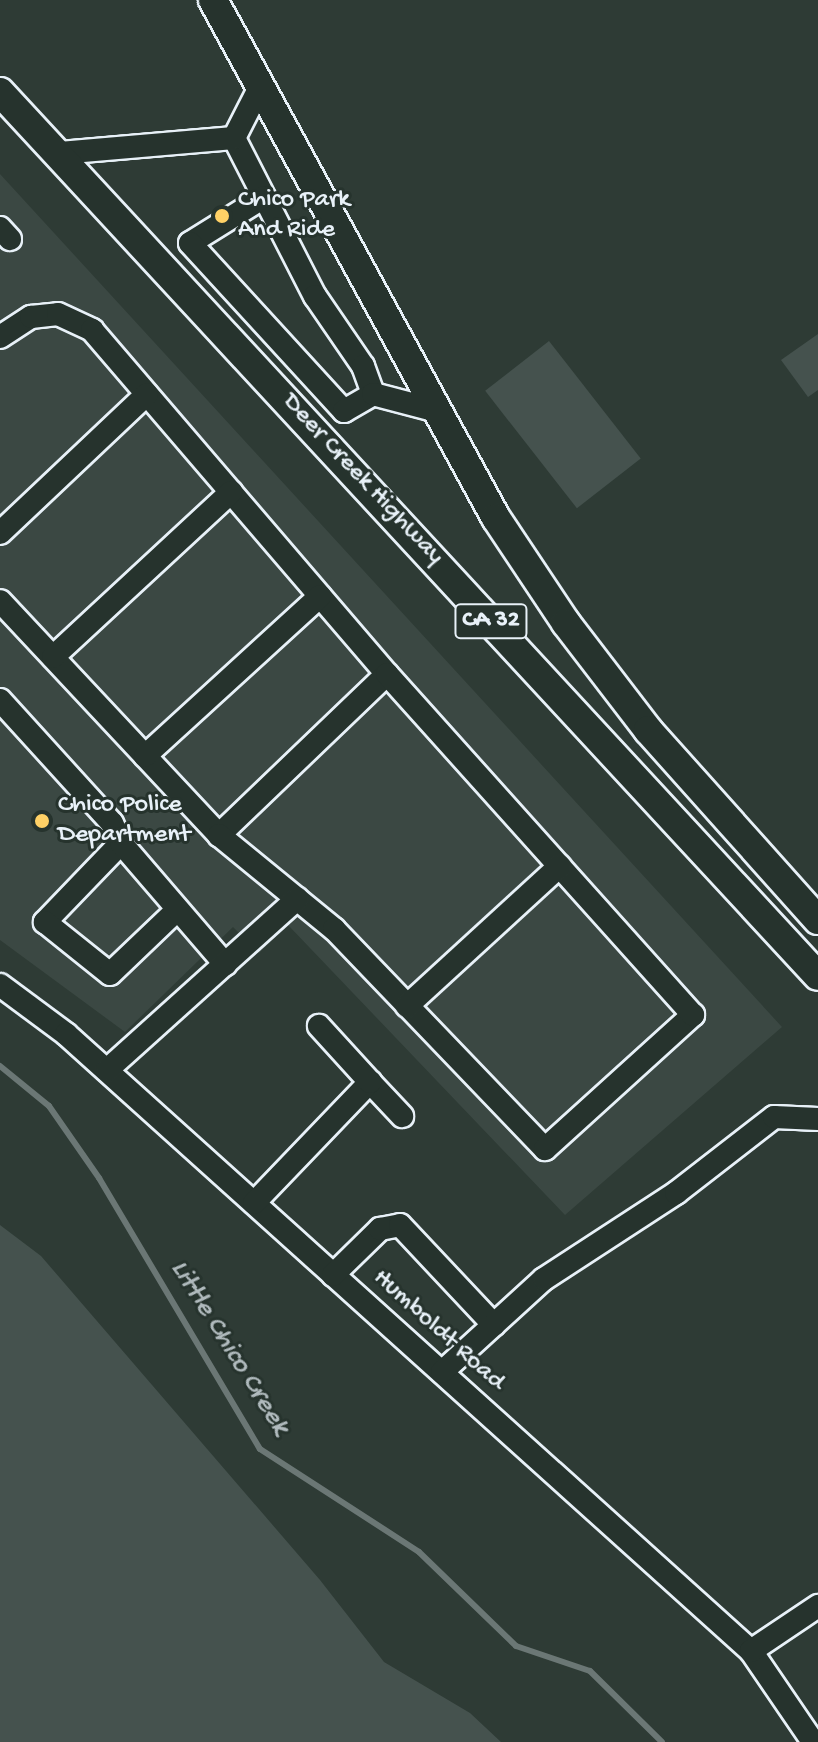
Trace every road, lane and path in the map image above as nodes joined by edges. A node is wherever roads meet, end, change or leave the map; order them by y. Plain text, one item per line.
1 (213, 0) edge
2 (260, 87) junction
3 (0, 92) edge
4 (234, 138) junction
5 (59, 153) junction
6 (264, 197) junction
7 (190, 243) junction
8 (174, 275) junction
9 (0, 337) edge
10 (147, 394) junction
11 (373, 394) junction
12 (434, 410) junction
13 (231, 492) junction
14 (0, 533) edge
15 (320, 596) junction
16 (0, 601) edge
17 (53, 657) junction
18 (387, 674) junction
19 (0, 700) edge
20 (145, 756) junction
21 (219, 835) junction
22 (121, 843) junction
23 (560, 866) junction
24 (297, 899) junction
25 (176, 911) junction
26 (818, 920) edge
27 (225, 964) junction
28 (818, 976) edge
29 (0, 985) edge
30 (407, 1006) junction
31 (319, 1026) dead end
32 (107, 1070) junction
33 (370, 1082) junction
34 (402, 1116) dead end
35 (818, 1119) edge
36 (254, 1203) junction
37 (333, 1275) junction
38 (494, 1325) junction
39 (442, 1372) junction
40 (818, 1606) edge
41 (751, 1651) junction
42 (813, 1742) edge

1 - 2 main road, CA 32
2 - 4 street
2 - 12 main road, CA 32
3 - 5 main road, Deer Creek Highway / CA 32
4 - 5 street
4 - 6 street
5 - 8 main road, Deer Creek Highway / CA 32
6 - 7 street
6 - 11 street
7 - 8 street
7 - 11 street
8 - 28 main road, Deer Creek Highway / CA 32
9 - 10 street
10 - 13 street
10 - 14 street
11 - 12 street
12 - 26 main road, CA 32
13 - 15 street
13 - 17 street
15 - 18 street
15 - 20 street
16 - 17 street
17 - 20 street
18 - 21 street
18 - 23 street
19 - 22 street
20 - 21 street
21 - 24 street
22 - 25 street
22 - 25 street
23 - 30 street
23 - 30 street
24 - 27 street
24 - 30 street
25 - 27 street
27 - 32 street
29 - 32 street, Humboldt Road
31 - 33 street
32 - 36 street, Humboldt Road
33 - 34 street
33 - 36 street
35 - 38 street
36 - 37 street, Humboldt Road
37 - 38 street
37 - 39 street, Humboldt Road
38 - 39 street
39 - 41 street, Humboldt Road
40 - 41 street
41 - 42 street, Humboldt Road

